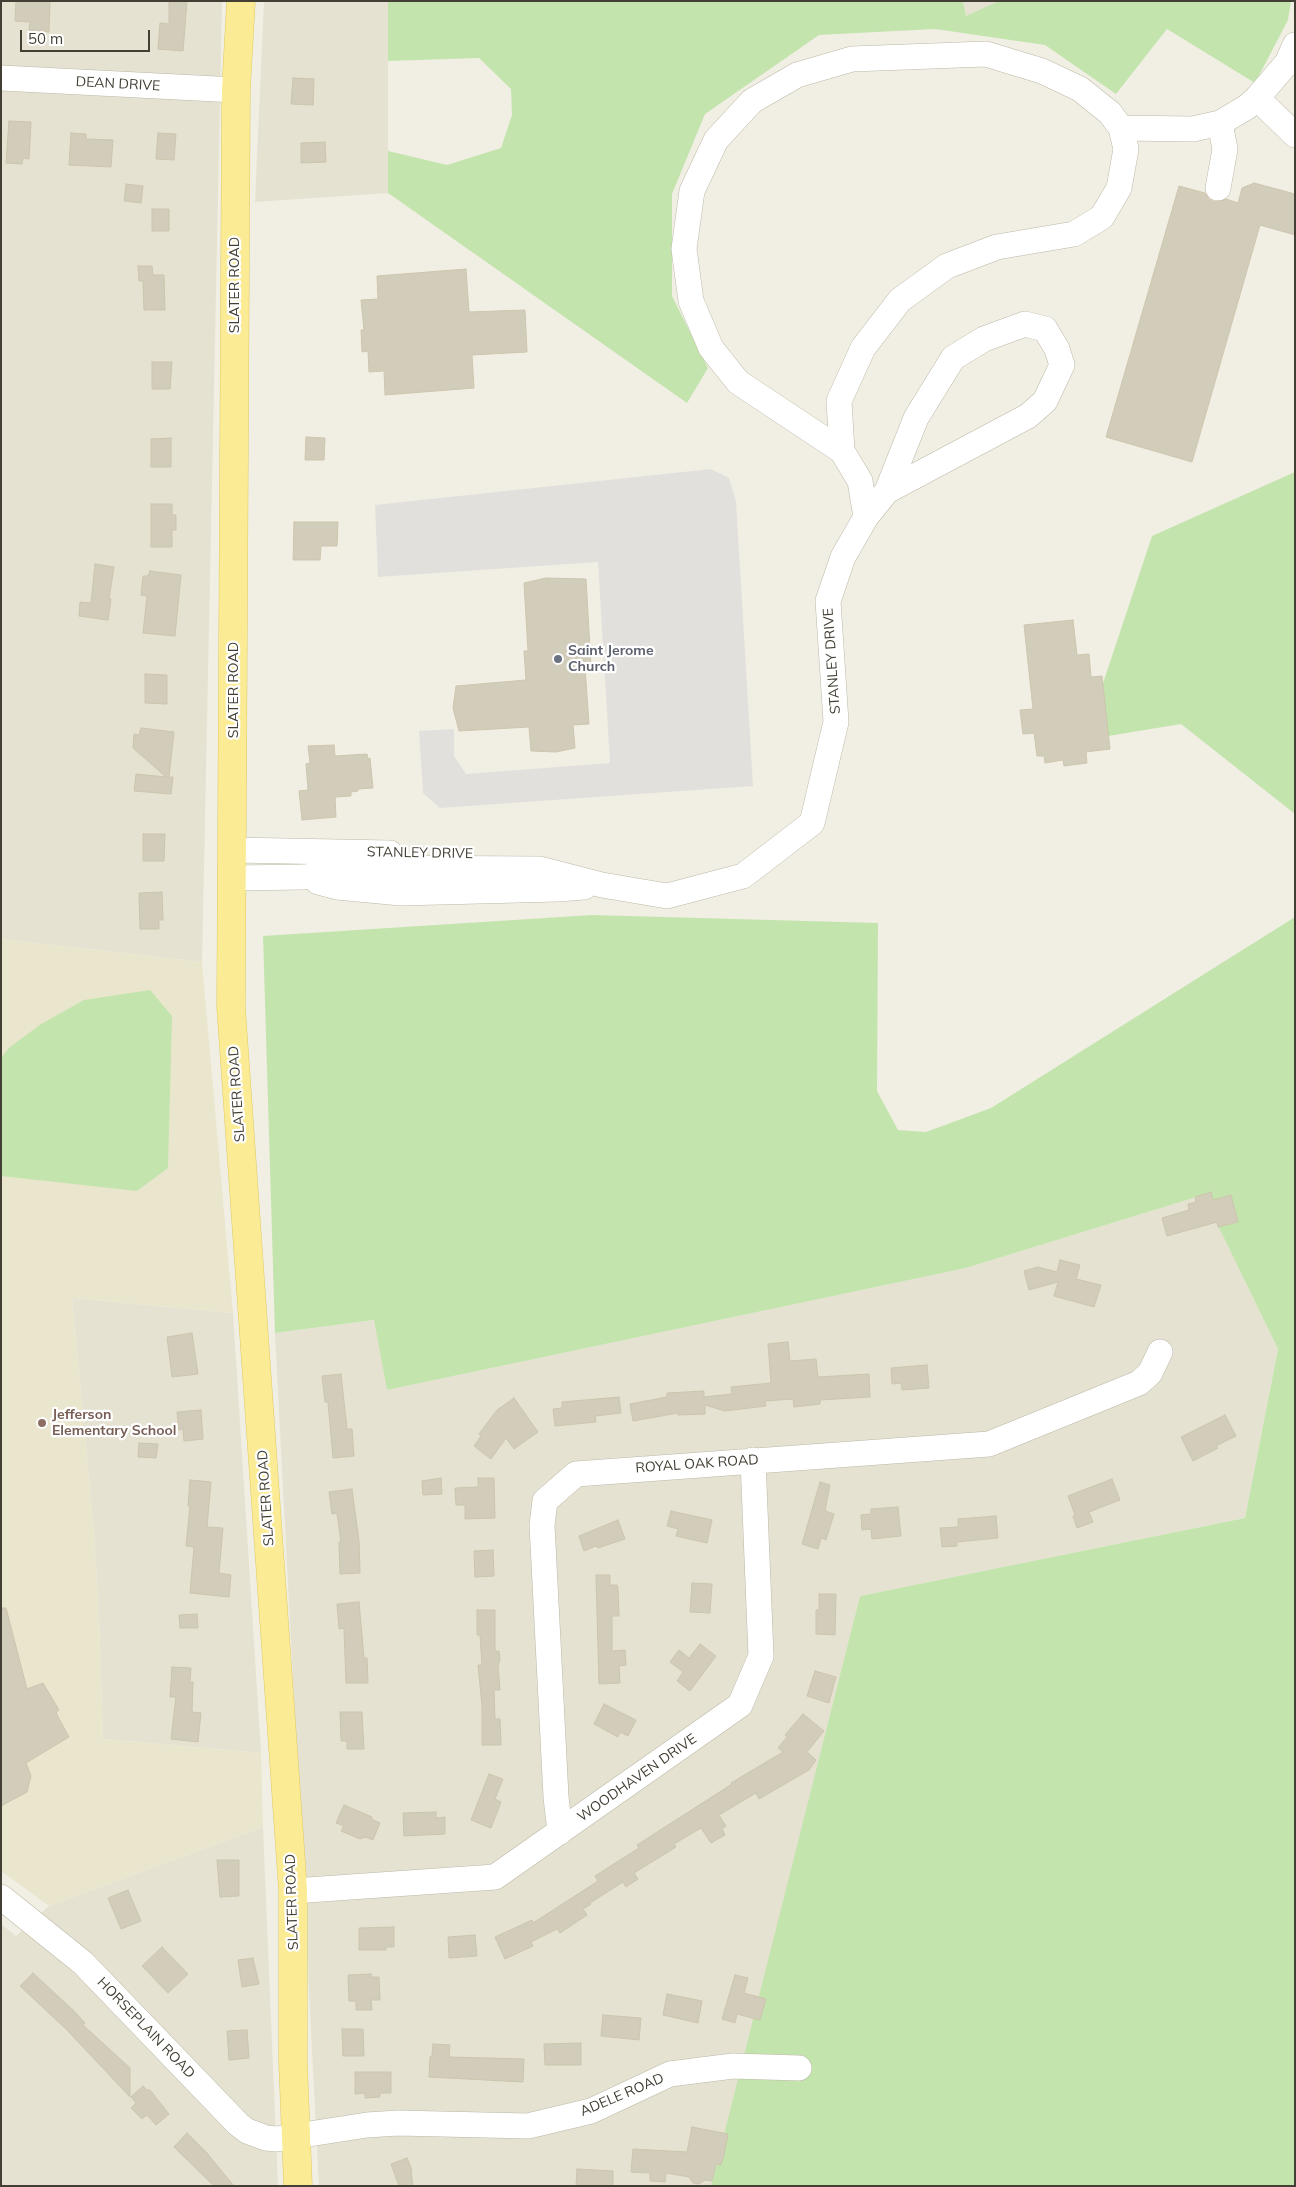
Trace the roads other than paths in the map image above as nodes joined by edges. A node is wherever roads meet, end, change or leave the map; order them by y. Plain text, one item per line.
1 (241, 1) edge
2 (1292, 58) edge
3 (1, 78) edge
4 (236, 90) junction
5 (1257, 98) junction
6 (1220, 123) junction
7 (1121, 128) junction
8 (1295, 135) edge
9 (1218, 188) dead end
10 (842, 451) junction
11 (887, 491) junction
12 (866, 517) junction
13 (233, 850) junction
14 (233, 878) junction
15 (602, 885) junction
16 (1160, 1352) dead end
17 (753, 1460) junction
18 (560, 1832) junction
19 (293, 1891) junction
20 (1, 1897) edge
21 (799, 2068) dead end
22 (296, 2137) junction
23 (298, 2186) edge

1 - 4 main road, SLATER ROAD
2 - 5 street
3 - 4 street, DEAN DRIVE
4 - 13 main road, SLATER ROAD
5 - 6 street
5 - 8 street
6 - 7 street
6 - 9 street
7 - 10 street
7 - 10 street
10 - 12 street
11 - 11 street, STANLEY DRIVE
11 - 12 street, STANLEY DRIVE
12 - 15 street, STANLEY DRIVE
13 - 14 main road, SLATER ROAD
13 - 15 street, STANLEY DRIVE
14 - 15 street, STANLEY DRIVE
14 - 19 main road, SLATER ROAD
16 - 17 street, ROYAL OAK ROAD
17 - 18 street, WOODHAVEN DRIVE
17 - 18 street, ROYAL OAK ROAD
18 - 19 street, WOODHAVEN DRIVE
19 - 22 main road, SLATER ROAD
20 - 22 street, HORSEPLAIN ROAD
21 - 22 street, ADELE ROAD
22 - 23 main road, SLATER ROAD

